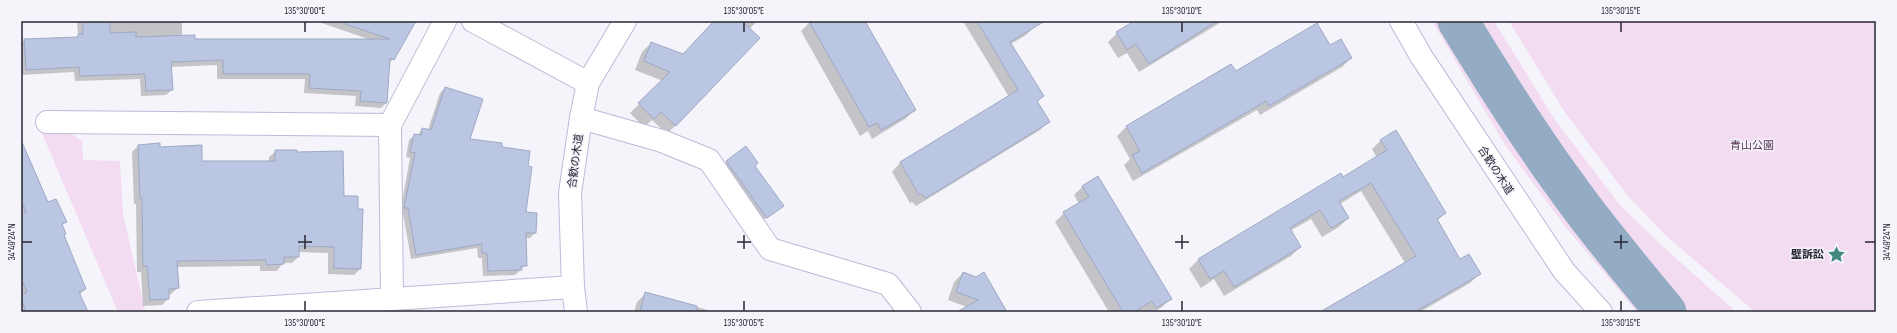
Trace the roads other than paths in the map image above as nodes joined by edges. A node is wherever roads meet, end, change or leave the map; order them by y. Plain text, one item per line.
1 (445, 21) edge
2 (473, 21) edge
3 (625, 21) edge
4 (1401, 21) edge
5 (588, 83) junction
6 (581, 118) junction
7 (47, 122) dead end
8 (390, 125) junction
9 (573, 287) junction
10 (392, 299) junction
11 (198, 312) edge
12 (576, 312) edge
13 (910, 312) edge
14 (1601, 312) edge

1 - 8 street
2 - 5 street
3 - 5 street, 合歓の木道
4 - 14 street, 合歓の木道
5 - 6 street, 合歓の木道
6 - 9 street, 合歓の木道
6 - 13 street
7 - 8 street
8 - 10 street
9 - 10 street
9 - 12 street, 合歓の木道
10 - 11 street

